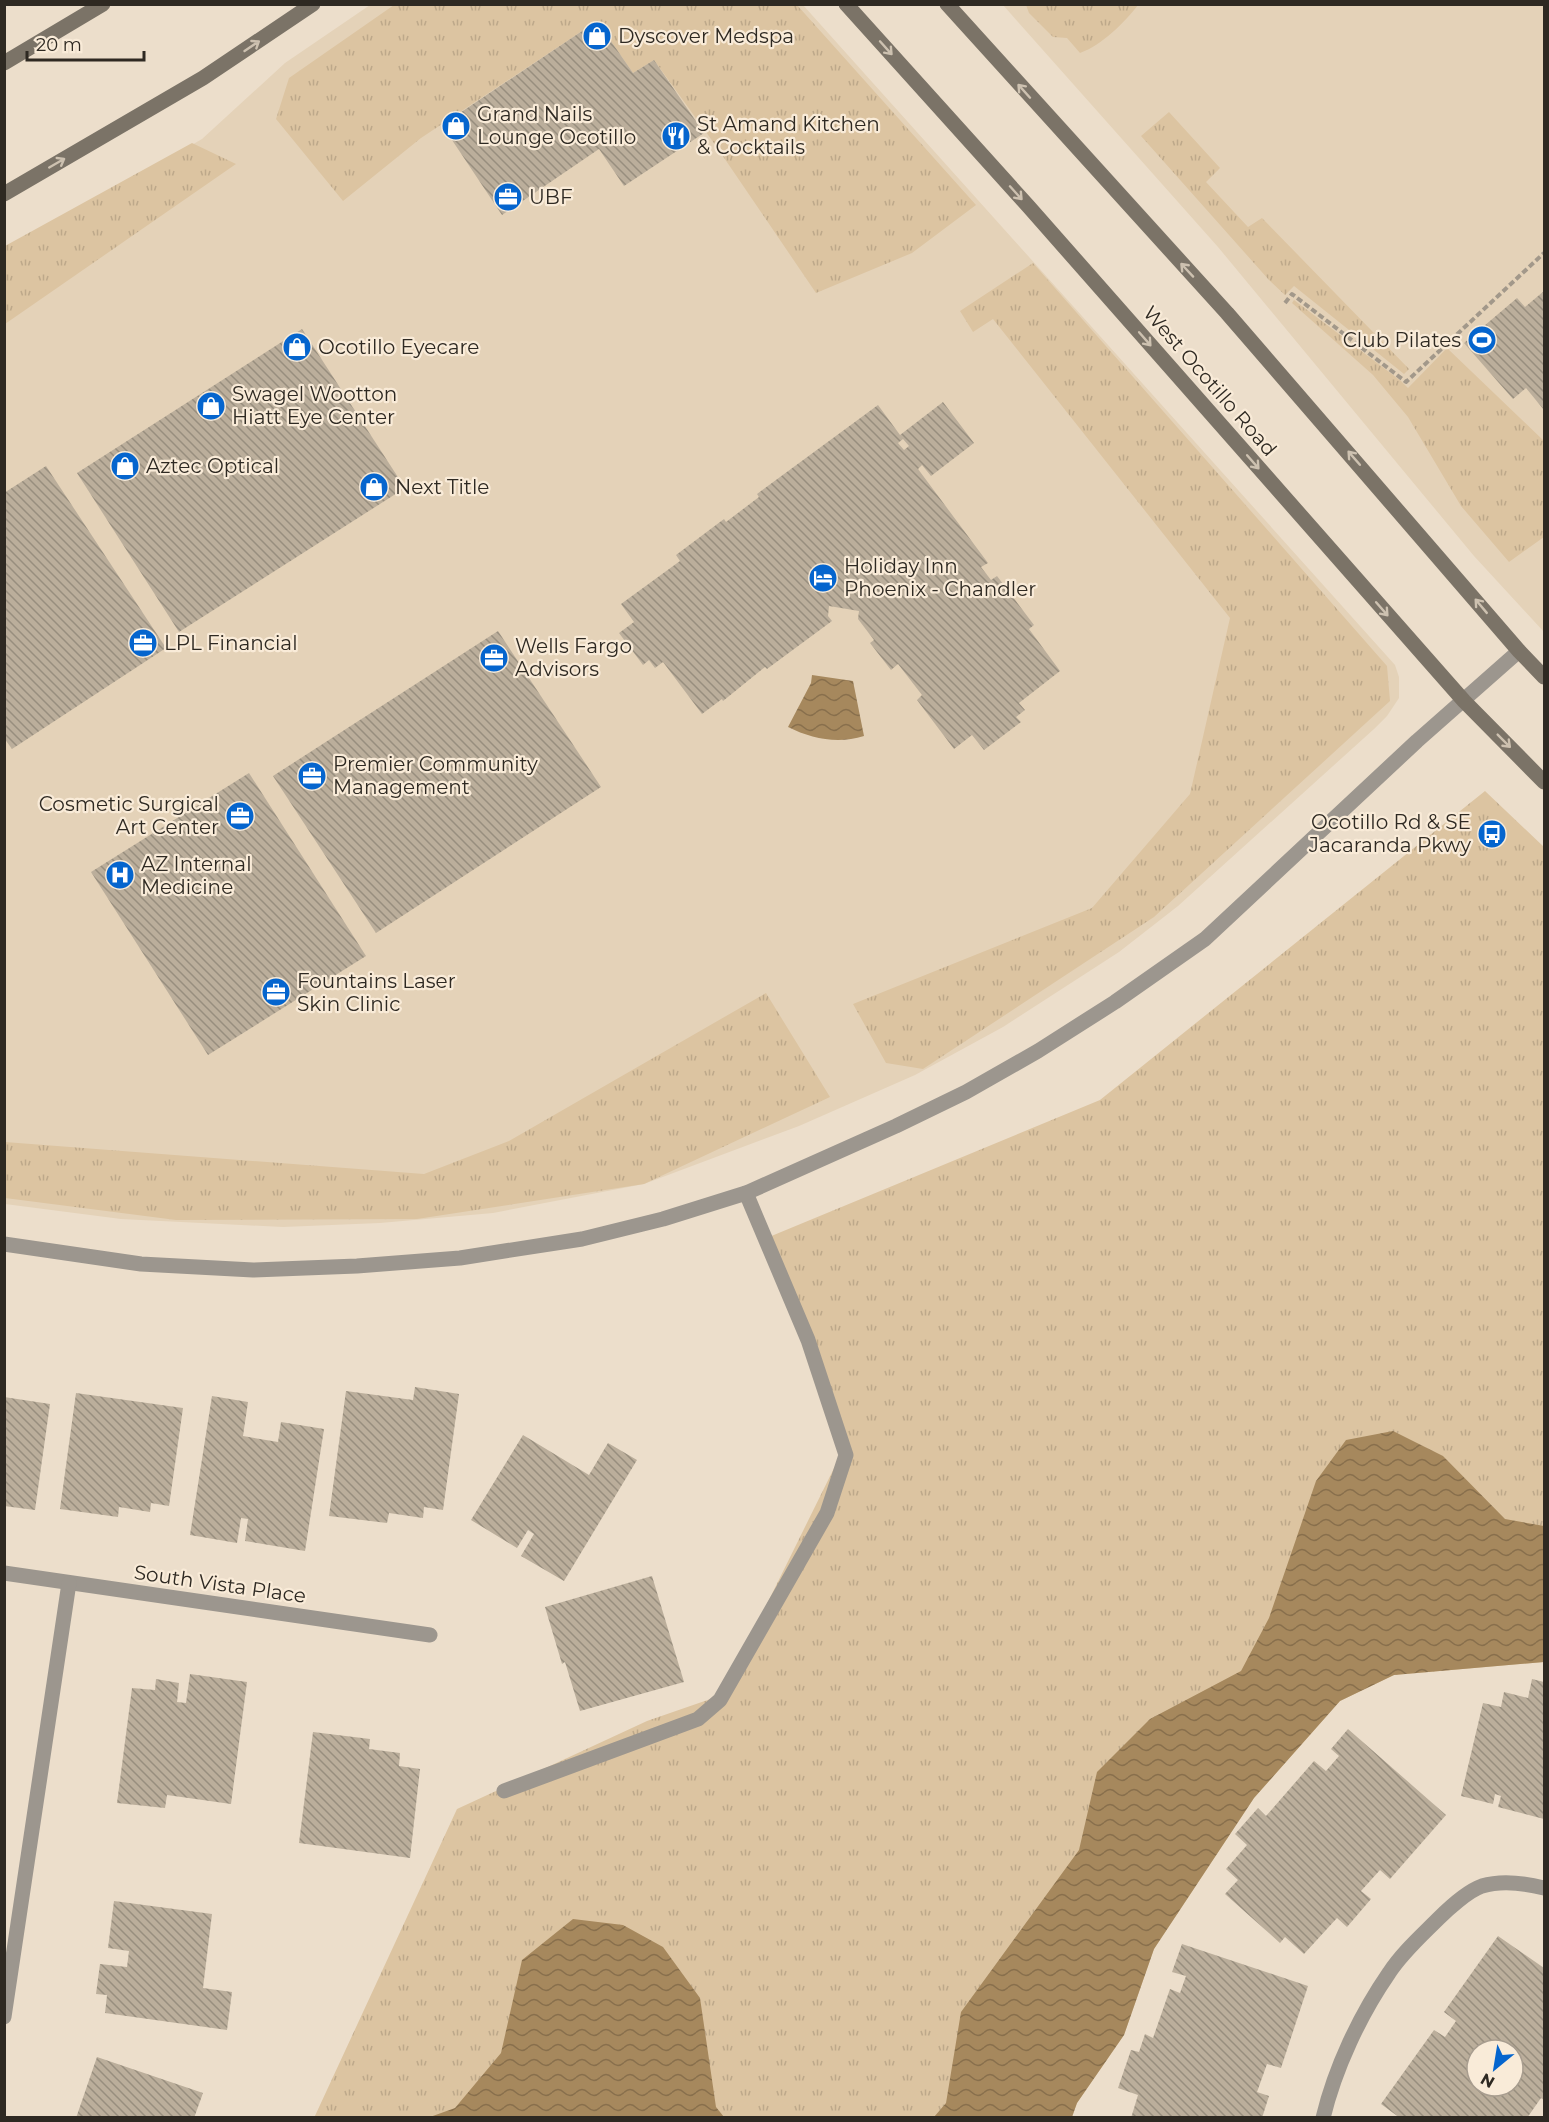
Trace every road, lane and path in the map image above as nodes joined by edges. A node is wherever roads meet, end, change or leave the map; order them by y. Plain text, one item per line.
1 (103, 4) edge
2 (313, 4) edge
3 (846, 4) edge
4 (947, 4) edge
5 (4, 63) edge
6 (4, 194) edge
7 (1545, 253) edge
8 (1285, 303) dead end
9 (1519, 651) junction
10 (1545, 677) edge
11 (1464, 701) junction
12 (1545, 782) edge
13 (746, 1193) junction
14 (4, 1245) edge
15 (4, 1573) edge
16 (69, 1583) junction
17 (430, 1635) dead end
18 (504, 1791) dead end
19 (1545, 1888) edge
20 (4, 2017) edge
21 (1323, 2118) edge

1 - 5 main road
6 -> 2 main road
3 -> 11 main road, West Ocotillo Road
9 -> 4 main road
7 - 8 path
9 - 10 main road
9 - 11 street
11 -> 12 main road, West Ocotillo Road
11 - 13 street
13 - 14 street
13 - 18 street
15 - 16 street, South Vista Place
16 - 17 street, South Vista Place
16 - 20 street
19 - 21 street

